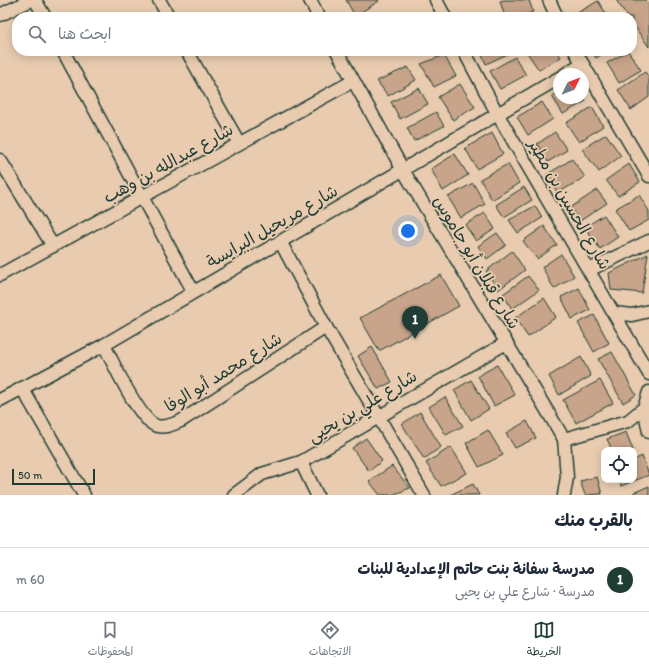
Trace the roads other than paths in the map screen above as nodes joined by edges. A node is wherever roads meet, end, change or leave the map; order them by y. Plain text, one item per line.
1 (31, 0) edge
2 (36, 0) edge
3 (159, 0) edge
4 (310, 0) edge
5 (436, 0) edge
6 (549, 0) edge
7 (42, 12) edge
8 (166, 12) edge
9 (316, 12) edge
10 (442, 12) edge
11 (555, 12) edge
12 (0, 15) edge
13 (66, 56) edge
14 (190, 56) edge
15 (340, 56) edge
16 (467, 56) edge
17 (577, 56) edge
18 (581, 64) junction
19 (575, 68) edge
20 (353, 81) junction
21 (553, 82) edge
22 (498, 115) junction
23 (238, 143) junction
24 (0, 160) edge
25 (403, 170) junction
26 (649, 176) edge
27 (142, 196) junction
28 (280, 241) junction
29 (649, 242) edge
30 (53, 246) junction
31 (589, 270) junction
32 (0, 275) edge
33 (193, 292) junction
34 (649, 311) edge
35 (614, 313) junction
36 (326, 328) junction
37 (506, 342) junction
38 (104, 345) junction
39 (649, 374) edge
40 (22, 388) junction
41 (649, 392) edge
42 (0, 400) edge
43 (644, 408) junction
44 (377, 416) junction
45 (649, 432) edge
46 (564, 439) junction
47 (301, 462) junction
48 (84, 495) edge
49 (234, 495) edge
50 (317, 495) edge
51 (424, 495) edge
52 (564, 495) edge

1 - 12 street
2 - 7 street
3 - 8 street
4 - 9 street
5 - 10 street
6 - 11 street
13 - 27 street
14 - 23 street
15 - 20 street, شارع قبلان أبو جاموس
16 - 22 street, شارع الحسين بن مطير
17 - 18 street
18 - 19 street
18 - 26 street
20 - 23 street, شارع عبدالله بن وهب
20 - 25 street, شارع قبلان أبو جاموس
21 - 22 street, شارع مريحيل البرايسة
22 - 25 street, شارع مريحيل البرايسة
22 - 31 street, شارع الحسين بن مطير
23 - 27 street, شارع عبدالله بن وهب
24 - 30 street
25 - 28 street, شارع مريحيل البرايسة
25 - 37 street, شارع قبلان أبو جاموس
27 - 30 street, شارع عبدالله بن وهب
27 - 33 street
28 - 33 street, شارع مريحيل البرايسة
28 - 36 street
29 - 31 street
30 - 32 street, شارع عبدالله بن وهب
31 - 35 street, شارع الحسين بن مطير
33 - 38 street, شارع مريحيل البرايسة
34 - 35 street
35 - 39 street, شارع الحسين بن مطير
36 - 38 street, شارع محمد أبو الوفا
36 - 44 street
37 - 44 street, شارع علي بن يحيى
37 - 46 street, شارع قبلان أبو جاموس
38 - 40 street, شارع مريحيل البرايسة
40 - 42 street, شارع مريحيل البرايسة
40 - 48 street
41 - 43 street
43 - 45 street
43 - 46 street
44 - 47 street, شارع علي بن يحيى
44 - 51 street
46 - 52 street, شارع قبلان أبو جاموس
47 - 49 street, شارع علي بن يحيى
47 - 50 street

